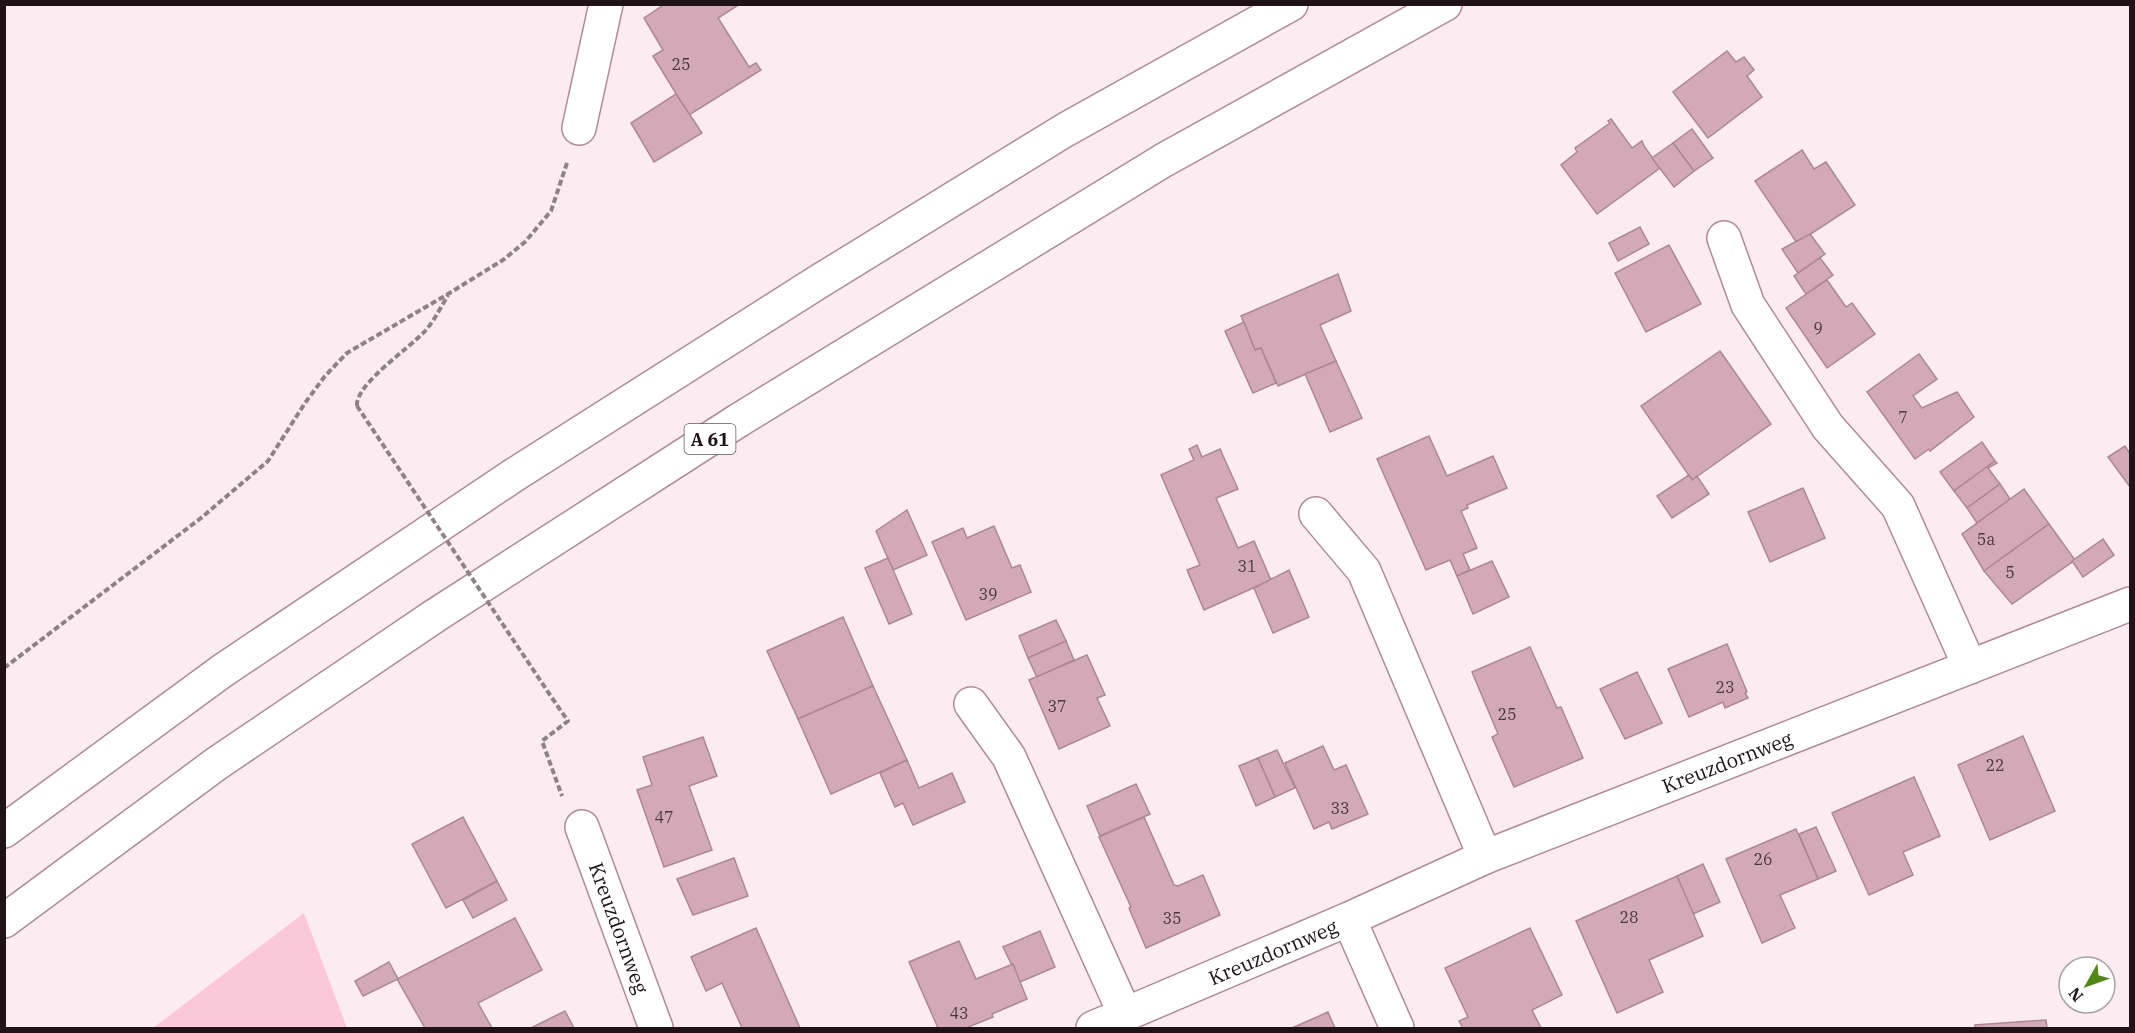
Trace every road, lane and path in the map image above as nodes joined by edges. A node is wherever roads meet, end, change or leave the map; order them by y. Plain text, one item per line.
1 (606, 4) edge
2 (1291, 4) edge
3 (1445, 4) edge
4 (579, 128) joint
5 (1724, 238) dead end
6 (448, 294) junction
7 (1316, 514) dead end
8 (2130, 611) edge
9 (1970, 667) junction
10 (4, 668) edge
11 (971, 704) dead end
12 (582, 827) joint
13 (4, 831) edge
14 (1485, 857) junction
15 (1349, 919) junction
16 (4, 921) edge
17 (1125, 1014) junction
18 (656, 1029) edge
19 (1093, 1029) edge
20 (1397, 1029) edge

1 - 4 main road
2 - 13 main road
3 - 16 main road, A 61
4 - 6 path
5 - 9 main road
6 - 10 path
6 - 12 path, bridge
7 - 14 main road
8 - 9 main road, Kreuzdornweg
9 - 14 main road, Kreuzdornweg
11 - 17 main road
12 - 18 main road, Kreuzdornweg
14 - 15 main road, Kreuzdornweg
15 - 17 main road, Kreuzdornweg
15 - 20 main road
17 - 19 main road, Kreuzdornweg

